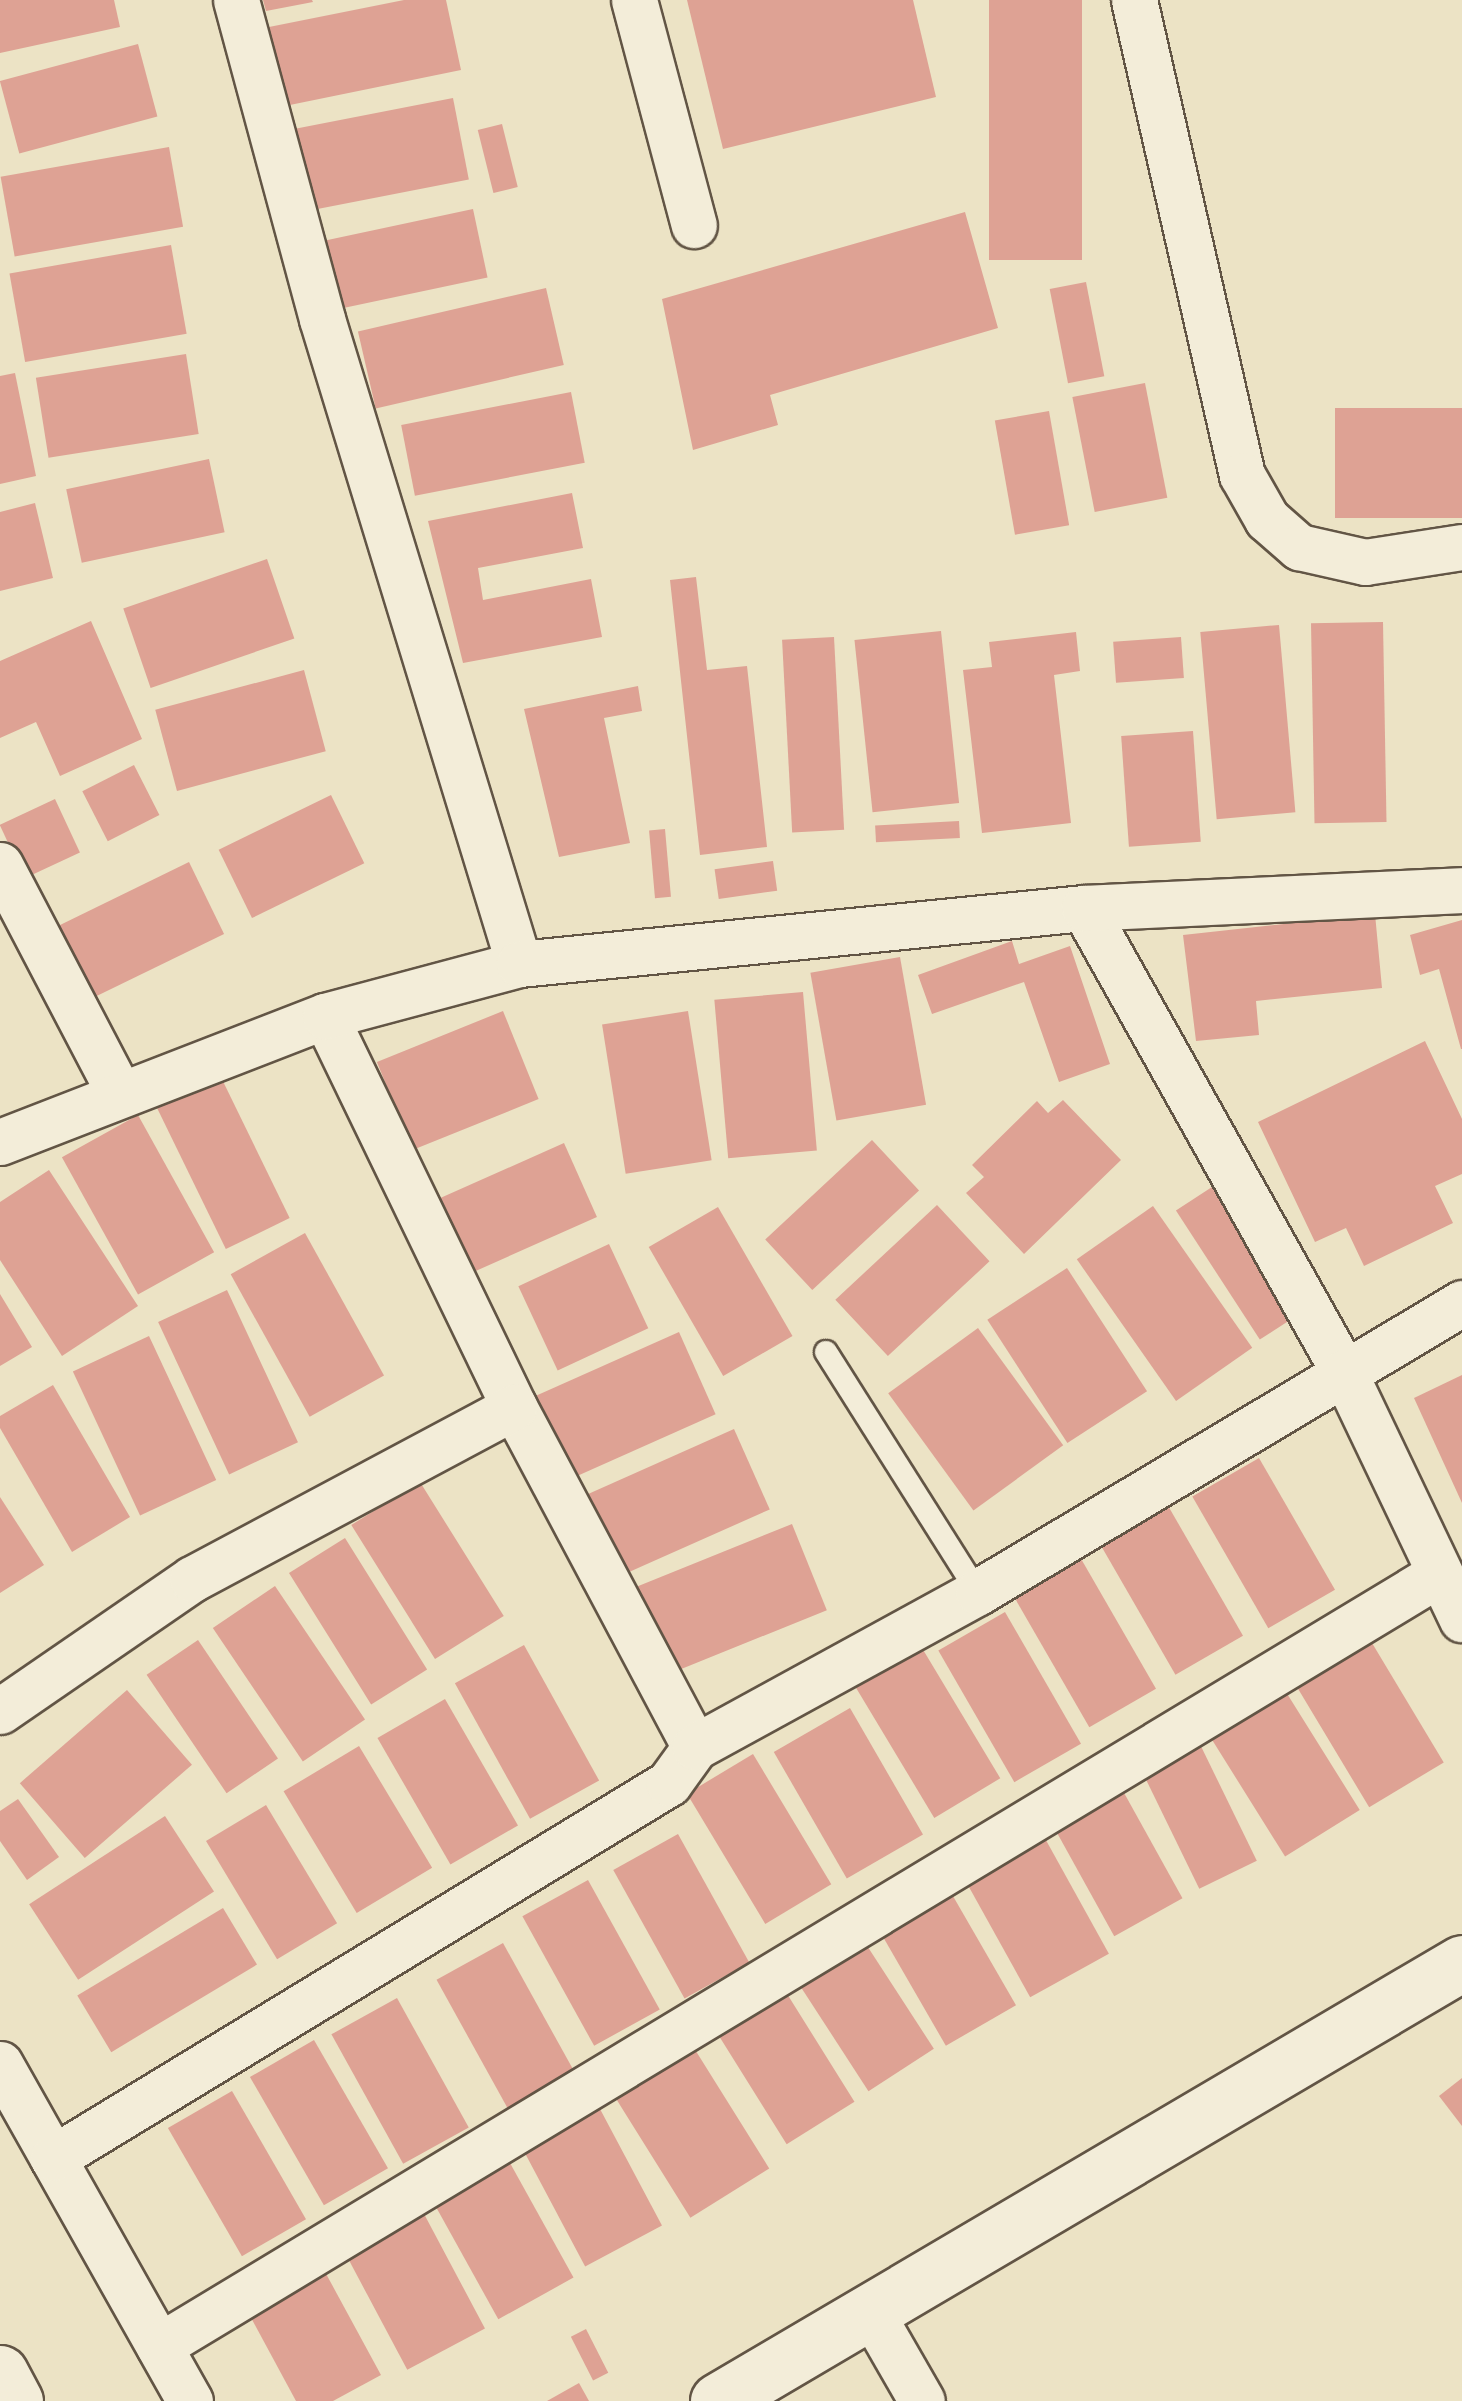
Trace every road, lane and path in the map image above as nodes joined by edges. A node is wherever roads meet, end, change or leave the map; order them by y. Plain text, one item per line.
1 (236, 0) edge
2 (634, 0) edge
3 (1134, 0) edge
4 (694, 226) dead end
5 (1462, 548) edge
6 (0, 865) edge
7 (1462, 890) edge
8 (1084, 908) junction
9 (519, 964) junction
10 (325, 1016) junction
11 (120, 1094) junction
12 (0, 1142) edge
13 (1462, 1303) edge
14 (826, 1352) dead end
15 (1344, 1372) junction
16 (514, 1406) junction
17 (1439, 1574) junction
18 (978, 1592) junction
19 (1462, 1619) edge
20 (0, 1711) edge
21 (696, 1747) junction
22 (1462, 1963) edge
23 (0, 2064) edge
24 (53, 2158) junction
25 (869, 2309) junction
26 (159, 2346) junction
27 (0, 2373) edge
28 (15, 2401) edge
29 (190, 2401) edge
30 (718, 2401) edge
31 (922, 2401) edge

1 - 9 street
2 - 4 street
3 - 5 street
6 - 11 street
7 - 8 street
8 - 9 street
8 - 15 street
9 - 10 street
10 - 11 street
10 - 16 street
11 - 12 street
13 - 15 street
14 - 18 lane
15 - 17 street
15 - 18 street
16 - 20 street
16 - 21 street
17 - 19 street
17 - 26 street
18 - 21 street
21 - 24 street
22 - 25 street
23 - 24 street
24 - 26 street
25 - 30 street
25 - 31 street
26 - 29 street
27 - 28 street

